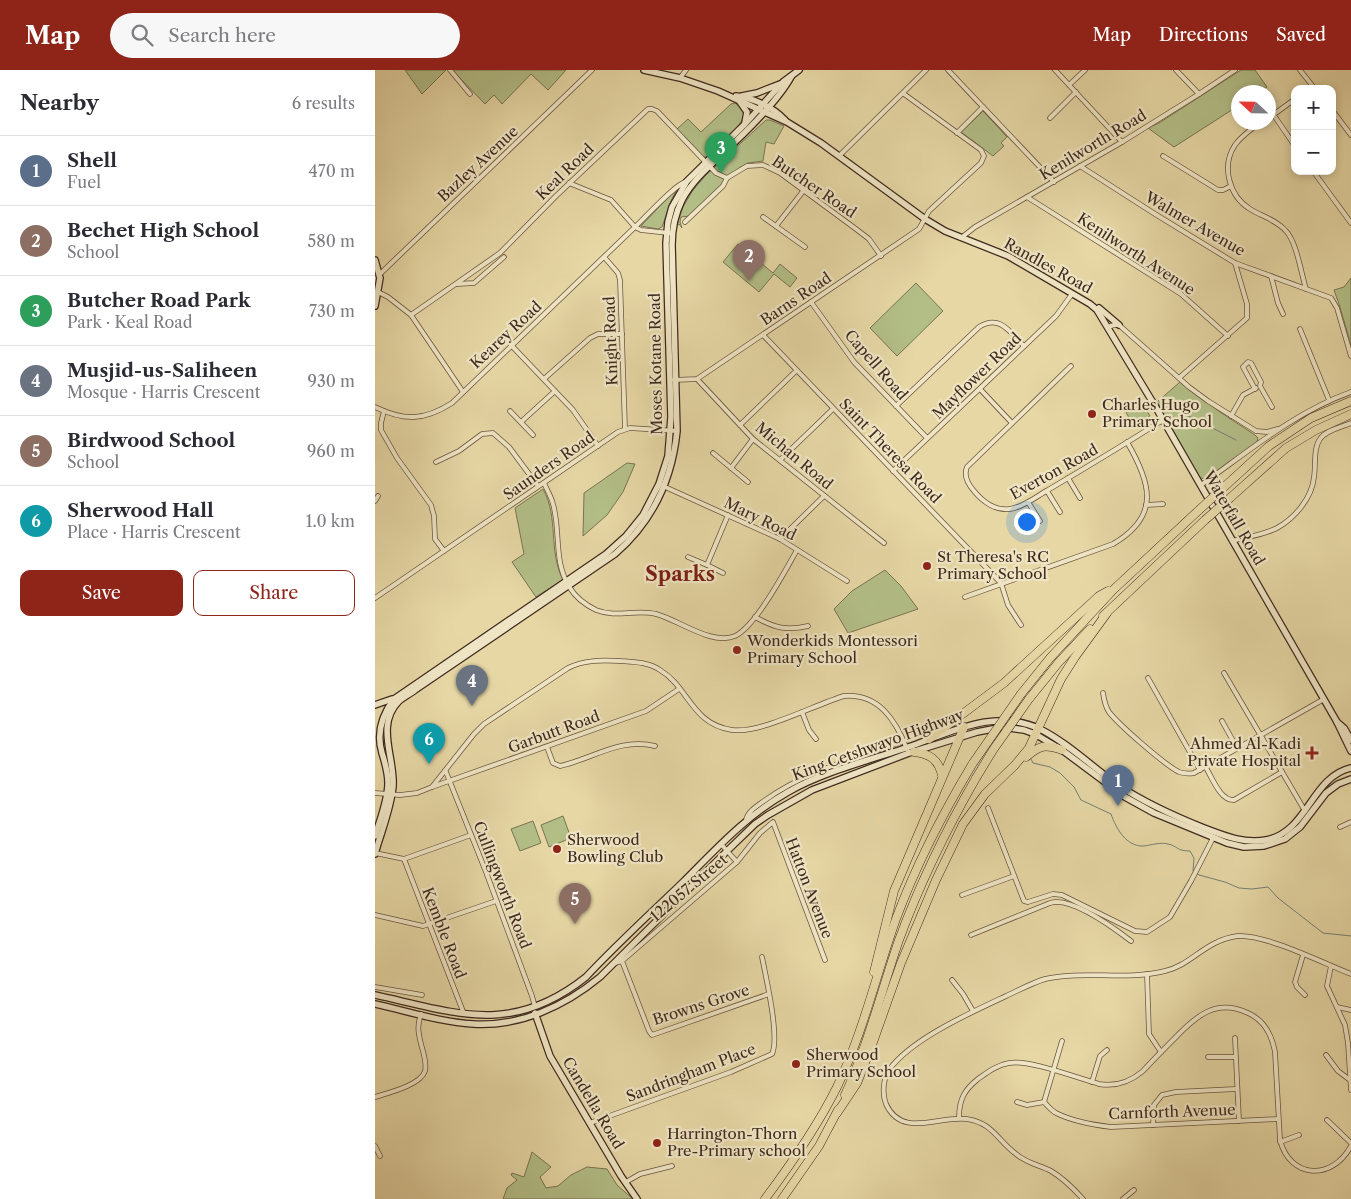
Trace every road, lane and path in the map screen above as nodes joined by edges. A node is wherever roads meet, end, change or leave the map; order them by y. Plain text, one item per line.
1 (450, 70) edge
2 (592, 70) edge
3 (644, 70) edge
4 (685, 70) edge
5 (799, 70) edge
6 (926, 70) edge
7 (948, 70) edge
8 (1055, 70) edge
9 (1085, 70) edge
10 (1176, 70) edge
11 (1300, 70) edge
12 (652, 71) edge
13 (1232, 71) edge
14 (791, 77) junction
15 (680, 78) junction
16 (783, 82) junction
17 (1311, 85) edge
18 (1069, 86) junction
19 (1076, 92) junction
20 (470, 94) dead end
21 (904, 94) junction
22 (1199, 94) junction
23 (777, 96) junction
24 (739, 98) junction
25 (1291, 102) edge
26 (983, 107) junction
27 (763, 108) junction
28 (1276, 112) edge
29 (781, 115) junction
30 (1336, 115) edge
31 (1050, 118) dead end
32 (1276, 118) edge
33 (787, 122) junction
34 (745, 124) junction
35 (1251, 130) edge
36 (957, 133) junction
37 (1351, 134) edge
38 (1291, 140) edge
39 (1121, 142) junction
40 (839, 156) junction
41 (1163, 156) dead end
42 (708, 164) junction
43 (1080, 166) junction
44 (1316, 175) edge
45 (727, 178) junction
46 (687, 181) junction
47 (1054, 182) junction
48 (569, 183) junction
49 (1231, 186) junction
50 (804, 190) junction
51 (1027, 197) junction
52 (763, 217) dead end
53 (925, 219) junction
54 (685, 222) dead end
55 (1351, 223) edge
56 (776, 226) junction
57 (635, 227) junction
58 (669, 233) junction
59 (961, 238) junction
60 (805, 248) dead end
61 (881, 256) junction
62 (504, 257) dead end
63 (605, 258) junction
64 (375, 260) edge
65 (1235, 263) junction
66 (380, 274) junction
67 (1271, 276) junction
68 (457, 284) junction
69 (1306, 289) junction
70 (378, 292) junction
71 (1073, 294) junction
72 (811, 302) junction
73 (1090, 304) junction
74 (375, 306) edge
75 (1283, 314) dead end
76 (411, 315) junction
77 (1119, 325) junction
78 (1108, 327) junction
79 (1300, 329) dead end
80 (622, 334) junction
81 (763, 335) junction
82 (1228, 336) junction
83 (512, 346) junction
84 (1024, 346) junction
85 (1351, 356) edge
86 (1071, 366) dead end
87 (796, 371) junction
88 (1179, 378) junction
89 (544, 379) junction
90 (697, 379) junction
91 (673, 380) junction
92 (1261, 386) junction
93 (980, 389) junction
94 (1255, 389) junction
95 (555, 391) junction
96 (463, 392) junction
97 (1351, 392) edge
98 (1329, 400) junction
99 (1351, 401) edge
100 (896, 406) junction
101 (375, 407) edge
102 (1273, 407) dead end
103 (833, 409) junction
104 (510, 411) dead end
105 (384, 412) junction
106 (1351, 414) edge
107 (1231, 416) junction
108 (1163, 420) junction
109 (521, 422) junction
110 (1013, 423) junction
111 (1351, 424) edge
112 (740, 425) junction
113 (625, 429) junction
114 (1278, 429) junction
115 (1256, 430) junction
116 (674, 431) junction
117 (533, 435) dead end
118 (927, 438) junction
119 (753, 439) junction
120 (1127, 442) junction
121 (1261, 442) junction
122 (598, 446) junction
123 (713, 453) dead end
124 (781, 460) junction
125 (436, 462) dead end
126 (731, 468) junction
127 (893, 470) junction
128 (1068, 478) junction
129 (748, 482) dead end
130 (544, 483) junction
131 (662, 485) junction
132 (1201, 485) junction
133 (538, 486) junction
134 (1047, 491) junction
135 (378, 496) dead end
136 (824, 496) junction
137 (1080, 498) dead end
138 (375, 501) edge
139 (1028, 502) junction
140 (1163, 504) dead end
141 (1146, 505) junction
142 (1060, 512) dead end
143 (729, 515) junction
144 (1040, 521) dead end
145 (780, 539) junction
146 (1232, 541) junction
147 (884, 543) dead end
148 (797, 550) junction
149 (444, 551) junction
150 (688, 557) dead end
151 (707, 565) junction
152 (723, 573) dead end
153 (847, 581) dead end
154 (1001, 583) junction
155 (567, 584) junction
156 (1113, 590) junction
157 (965, 597) dead end
158 (375, 598) edge
159 (1107, 613) junction
160 (755, 617) junction
161 (808, 626) dead end
162 (1021, 626) dead end
163 (472, 648) junction
164 (1224, 674) dead end
165 (1148, 678) dead end
166 (679, 689) junction
167 (1103, 693) dead end
168 (394, 699) junction
169 (1324, 699) junction
170 (375, 705) edge
171 (802, 712) junction
172 (387, 714) junction
173 (1221, 721) dead end
174 (1337, 722) junction
175 (381, 725) edge
176 (964, 727) junction
177 (1037, 731) junction
178 (1261, 735) junction
179 (375, 736) edge
180 (959, 736) junction
181 (816, 739) dead end
182 (929, 739) junction
183 (1351, 740) edge
184 (904, 741) junction
185 (655, 746) dead end
186 (547, 747) junction
187 (1237, 748) junction
188 (381, 751) junction
189 (910, 751) junction
190 (1067, 751) junction
191 (1351, 751) edge
192 (1015, 765) junction
193 (1205, 766) junction
194 (1351, 768) edge
195 (1200, 770) junction
196 (446, 772) junction
197 (1282, 772) junction
198 (942, 775) junction
199 (1351, 779) edge
200 (451, 782) junction
201 (433, 787) junction
202 (375, 793) edge
203 (389, 795) junction
204 (988, 808) dead end
205 (1305, 811) junction
206 (746, 820) junction
207 (773, 822) joint
208 (1351, 822) edge
209 (1340, 828) dead end
210 (471, 835) junction
211 (375, 836) edge
212 (1213, 838) junction
213 (721, 844) junction
214 (727, 851) junction
215 (375, 853) edge
216 (404, 859) junction
217 (737, 862) junction
218 (1014, 876) junction
219 (962, 895) dead end
220 (496, 901) junction
221 (375, 915) edge
222 (429, 925) junction
223 (971, 935) dead end
224 (1131, 940) dead end
225 (1303, 955) junction
226 (762, 958) dead end
227 (825, 960) dead end
228 (622, 961) junction
229 (613, 964) junction
230 (1331, 966) junction
231 (1147, 974) junction
232 (1351, 974) edge
233 (952, 980) dead end
234 (375, 987) edge
235 (769, 994) junction
236 (422, 995) dead end
237 (1305, 995) dead end
238 (375, 996) edge
239 (457, 998) junction
240 (375, 1004) edge
241 (869, 1006) junction
242 (535, 1007) junction
243 (1337, 1007) junction
244 (1351, 1010) edge
245 (444, 1011) junction
246 (973, 1011) junction
247 (421, 1014) junction
248 (464, 1014) junction
249 (536, 1015) junction
250 (1235, 1038) dead end
251 (1062, 1042) dead end
252 (1107, 1050) dead end
253 (1161, 1052) junction
254 (1326, 1055) dead end
255 (1208, 1057) dead end
256 (1235, 1057) junction
257 (1053, 1071) junction
258 (1351, 1076) edge
259 (1092, 1082) junction
260 (1236, 1089) junction
261 (1351, 1090) edge
262 (375, 1097) edge
263 (1017, 1102) dead end
264 (1044, 1102) junction
265 (837, 1113) junction
266 (959, 1118) junction
267 (1278, 1119) junction
268 (1327, 1120) dead end
269 (1239, 1121) junction
270 (590, 1123) junction
271 (1153, 1125) junction
272 (1299, 1135) dead end
273 (1280, 1142) junction
274 (1351, 1145) edge
275 (375, 1146) edge
276 (380, 1156) dead end
277 (672, 1166) dead end
278 (625, 1182) junction
279 (1134, 1190) dead end
280 (637, 1199) edge
281 (765, 1199) edge
282 (782, 1199) edge
283 (1083, 1199) edge
284 (1123, 1199) edge

1 - 20 street
2 - 66 street, Bazley Avenue
3 - 12 street, Randles Road
4 - 15 street
5 - 14 street, Moses Kotane Road
6 - 21 street
7 - 26 street
8 - 18 street
9 - 18 street
10 - 22 street
11 - 17 street
12 - 15 street, Randles Road
13 - 22 street, Kenilworth Road
14 - 16 street, Moses Kotane Road
14 - 23 street, Moses Kotane Road
15 - 24 street, Randles Road
16 - 24 street
16 - 27 street, Moses Kotane Road
18 - 19 street
19 - 31 street
19 - 39 street
21 - 36 street
21 - 40 street
22 - 39 street, Kenilworth Road
23 - 27 street, Moses Kotane Road
23 - 29 street
24 - 27 street, Randles Road
24 - 34 street
25 - 28 street
26 - 36 street
26 - 47 street
27 - 29 street, Randles Road
27 - 33 street, Randles Road
27 - 34 street, Moses Kotane Road
27 - 42 street, Moses Kotane Road
29 - 33 street, Randles Road
30 - 37 street
32 - 38 street
33 - 40 street, Randles Road
34 - 42 street, Moses Kotane Road
35 - 49 street
36 - 53 street, Barns Road
39 - 43 street, Kenilworth Road
40 - 53 street, Randles Road
41 - 49 street
42 - 45 street, Keal Road
42 - 46 street, Moses Kotane Road
42 - 48 street, Keal Road
42 - 58 street, Moses Kotane Road
43 - 47 street, Kenilworth Road
43 - 65 street, Walmer Avenue
44 - 55 street
45 - 50 street, Butcher Road
45 - 54 street, Butcher Road
46 - 57 street, Kearey Road
46 - 58 street, Moses Kotane Road
47 - 51 street, Kenilworth Road
48 - 57 street
48 - 68 street, Keal Road
49 - 69 street
50 - 56 street
50 - 61 street, Butcher Road
51 - 59 street, Kenilworth Road
51 - 82 street, Kenilworth Avenue
52 - 56 street
53 - 59 street, Randles Road
53 - 61 street, Barns Road
56 - 60 street
57 - 58 street
57 - 63 street, Kearey Road
58 - 91 street, Moses Kotane Road
59 - 71 street, Randles Road
61 - 72 street, Barns Road
62 - 68 street
63 - 80 street, Knight Road
63 - 83 street, Kearey Road
64 - 66 street
65 - 67 street, Walmer Avenue
65 - 82 street
66 - 70 street
67 - 69 street, Walmer Avenue
67 - 75 street
68 - 76 street, Keal Road
69 - 85 street, Walmer Avenue
70 - 74 street
70 - 76 street
71 - 73 street, Randles Road
71 - 84 street, Mayflower Road
72 - 81 street, Barns Road
72 - 100 street, Capell Road
73 - 77 street
73 - 78 street, Randles Road
76 - 96 street
77 - 78 street
77 - 88 street
78 - 108 street, Waterfall Road
79 - 98 street
80 - 89 street
80 - 113 street, Knight Road
81 - 87 street, Saint Theresa Road
81 - 90 street, Barns Road
82 - 88 street
83 - 89 street
83 - 96 street, Kearey Road
84 - 93 street, Mayflower Road
84 - 100 street
86 - 110 street, Everton Road
87 - 103 street, Saint Theresa Road
87 - 112 street
88 - 107 street
89 - 95 street
90 - 91 street
90 - 112 street, Michan Road
91 - 116 street, Moses Kotane Road
92 - 94 street
92 - 94 street
92 - 102 street
93 - 110 street
93 - 118 street, Mayflower Road
94 - 107 street
95 - 109 street
95 - 122 street
96 - 105 street, Kearey Road
97 - 98 street
98 - 114 street
99 - 156 highway, bridge
100 - 118 street, Capell Road
101 - 105 street, Kearey Road
103 - 124 street
103 - 127 street, Saint Theresa Road
104 - 109 street
105 - 149 street
106 - 159 highway, bridge
107 - 115 street
108 - 120 street, Everton Road
108 - 132 street, Waterfall Road
109 - 117 street
110 - 139 street, Everton Road
111 - 146 street
112 - 119 street, Michan Road
113 - 116 street
113 - 122 street, Saunders Road
114 - 115 street
114 - 121 street
115 - 121 street
116 - 131 street, Moses Kotane Road
118 - 127 street, Mayflower Road
119 - 124 street, Michan Road
119 - 126 street
120 - 128 street, Everton Road
120 - 141 street
121 - 132 street
122 - 130 street, Saunders Road
123 - 126 street
124 - 136 street, Michan Road
125 - 133 street
126 - 129 street
127 - 154 street, Saint Theresa Road
128 - 134 street, Everton Road
128 - 137 street
130 - 133 street, Saunders Road
130 - 155 street
131 - 143 street, Mary Road
131 - 155 street, Moses Kotane Road
132 - 146 street, Waterfall Road
133 - 149 street, Saunders Road
134 - 139 street, Everton Road
134 - 142 street
135 - 138 street
136 - 145 street
136 - 147 street, Michan Road
139 - 144 street
140 - 141 street
141 - 154 street
143 - 145 street, Mary Road
143 - 151 street
145 - 148 street, Mary Road
146 - 169 street, Waterfall Road
148 - 153 street, Mary Road
148 - 160 street
149 - 158 street, Saunders Road
150 - 151 street
151 - 152 street
154 - 157 street
154 - 162 street
155 - 160 street
155 - 163 street, Moses Kotane Road
156 - 182 highway
156 - 241 highway, bridge
159 - 177 highway
159 - 265 highway, bridge
160 - 161 street
163 - 168 street, Moses Kotane Road
163 - 172 street, Moses Kotane Road
164 - 178 street
165 - 195 street
166 - 171 street
166 - 186 street, Garbutt Road
166 - 196 street
167 - 195 street
168 - 170 street
168 - 172 street, Moses Kotane Road
169 - 174 street, Waterfall Road
169 - 178 street
170 - 172 street
171 - 181 street
171 - 184 street
172 - 175 street
173 - 187 street
174 - 183 street, Waterfall Road
174 - 191 street, Waterfall Road
175 - 188 street
175 - 203 street
176 - 177 street, King Cetshwayo Highway
176 - 180 highway
176 - 182 street, King Cetshwayo Highway
177 - 180 street, King Cetshwayo Highway
177 - 190 street, King Cetshwayo Highway
177 - 192 highway
178 - 187 street
178 - 197 street
179 - 188 street
180 - 189 street, King Cetshwayo Highway
180 - 198 highway
182 - 189 street, King Cetshwayo Highway
184 - 189 street
184 - 206 street
185 - 186 street
186 - 200 street, Garbutt Road
187 - 193 street
188 - 203 street
189 - 198 highway
189 - 206 street, King Cetshwayo Highway
189 - 214 street, King Cetshwayo Highway
190 - 192 highway
190 - 205 street, King Cetshwayo Highway
190 - 212 street, King Cetshwayo Highway
192 - 265 highway
193 - 195 street
193 - 197 street
194 - 205 street, King Cetshwayo Highway
196 - 200 street, Cullingworth Road
196 - 201 street
197 - 205 street
198 - 241 highway
199 - 212 street, King Cetshwayo Highway
200 - 201 street, Garbutt Road
200 - 210 street, Cullingworth Road
201 - 203 street, Garbutt Road
202 - 203 street, Garbutt Road
203 - 211 street
203 - 215 street
204 - 218 street
206 - 213 street, King Cetshwayo Highway
207 - 217 street, 122057 Street
207 - 227 street, Hatton Avenue
208 - 209 street
210 - 216 street
210 - 220 street, Cullingworth Road
212 - 218 street
213 - 214 street
213 - 242 street, King Cetshwayo Highway
214 - 217 street
214 - 229 street, King Cetshwayo Highway
215 - 216 street
216 - 222 street, Kemble Road
217 - 228 street, 122057 Street
218 - 219 street
220 - 222 street
220 - 242 street, Cullingworth Road
221 - 222 street
222 - 239 street, Kemble Road
223 - 224 street
225 - 230 street
225 - 231 street
225 - 237 street
226 - 235 street, Browns Grove
228 - 229 street, 122057 Street
228 - 235 street, Browns Grove
229 - 249 street, King Cetshwayo Highway
230 - 232 street
230 - 243 street
231 - 246 street
231 - 253 street
233 - 246 street
234 - 236 street
235 - 270 street, Sandringham Place
238 - 245 street, King Cetshwayo Highway
239 - 245 street
239 - 248 street, Kemble Road
240 - 247 street, King Cetshwayo Highway
241 - 281 highway
242 - 248 street, King Cetshwayo Highway
242 - 249 street, Candella Road
243 - 244 street
243 - 258 street
245 - 248 street, King Cetshwayo Highway
246 - 266 street
247 - 249 street, King Cetshwayo Highway
247 - 262 street
249 - 270 street, Candella Road
250 - 256 street
251 - 257 street
252 - 259 street
253 - 259 street
253 - 267 street
254 - 258 street
255 - 256 street
256 - 260 street
257 - 259 street
257 - 264 street
257 - 266 street
258 - 261 street
260 - 269 street
260 - 271 street
263 - 264 street
264 - 271 street, Carnforth Avenue
265 - 282 highway
266 - 283 street
267 - 269 street, Carnforth Avenue
267 - 273 street
268 - 274 street
269 - 271 street, Carnforth Avenue
270 - 278 street, Candella Road
272 - 273 street
273 - 274 street
275 - 276 street
277 - 278 street
278 - 280 street, Candella Road
279 - 284 street

